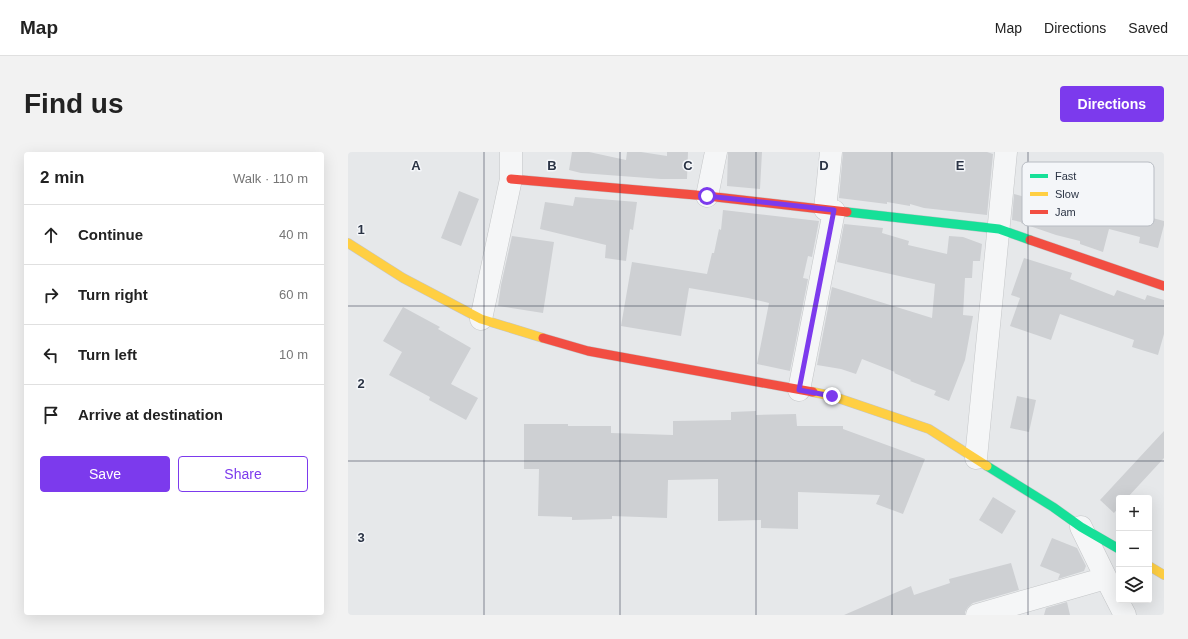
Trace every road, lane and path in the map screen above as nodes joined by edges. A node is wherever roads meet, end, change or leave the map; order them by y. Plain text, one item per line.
1 (511, 152) edge
2 (716, 152) edge
3 (832, 152) edge
4 (1006, 152) edge
5 (511, 179) junction
6 (707, 196) junction
7 (829, 210) junction
8 (999, 229) junction
9 (348, 243) edge
10 (1164, 286) edge
11 (481, 319) junction
12 (799, 390) junction
13 (976, 458) junction
14 (1081, 527) junction
15 (1116, 547) edge
16 (1151, 567) edge
17 (1164, 575) edge
18 (1106, 578) junction
19 (977, 615) edge
20 (1125, 615) edge

1 - 5 street
2 - 6 street
3 - 7 street
4 - 8 street
5 - 6 street
5 - 11 street
6 - 7 street
7 - 8 street
7 - 12 street
8 - 10 street
8 - 13 street
9 - 11 street
11 - 12 street
12 - 13 street
13 - 14 street
14 - 15 street
14 - 18 street
16 - 17 street
18 - 19 street
18 - 20 street

